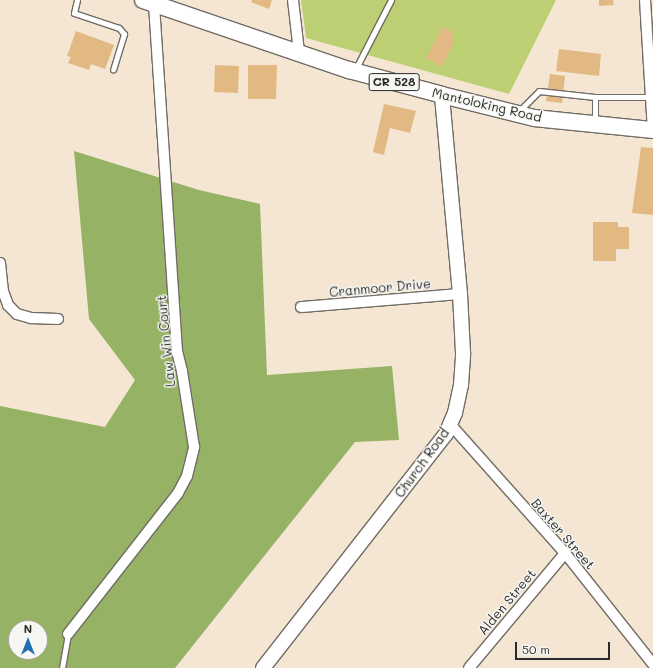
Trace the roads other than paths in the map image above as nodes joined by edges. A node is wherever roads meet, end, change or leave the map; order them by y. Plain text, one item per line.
1 (77, 0) edge
2 (293, 0) edge
3 (391, 0) edge
4 (645, 0) edge
5 (148, 2) edge
6 (299, 52) junction
7 (113, 70) dead end
8 (354, 72) junction
9 (442, 95) junction
10 (595, 97) junction
11 (651, 97) junction
12 (516, 113) junction
13 (595, 124) junction
14 (653, 130) edge
15 (0, 264) edge
16 (460, 294) junction
17 (301, 307) dead end
18 (58, 319) dead end
19 (450, 424) junction
20 (564, 553) junction
21 (68, 634) joint
22 (653, 664) edge
23 (62, 668) edge
24 (263, 668) edge
25 (469, 668) edge

1 - 7 lane
2 - 6 street
3 - 8 lane
4 - 11 street
5 - 6 main road, Mantoloking Road / CR 528
5 - 21 street, Law Win Court
6 - 8 main road, Mantoloking Road / CR 528
8 - 9 main road, Mantoloking Road / CR 528
9 - 12 main road, Mantoloking Road / CR 528
9 - 16 street, Church Road
10 - 11 lane
10 - 12 lane
10 - 13 lane
11 - 14 street
12 - 13 main road, Mantoloking Road / CR 528
13 - 14 main road, Mantoloking Road / CR 528
15 - 18 street
16 - 17 street, Cranmoor Drive
16 - 19 street, Church Road
19 - 20 street, Baxter Street
19 - 24 street, Church Road
20 - 22 street, Baxter Street
20 - 25 street, Alden Street
21 - 23 lane

